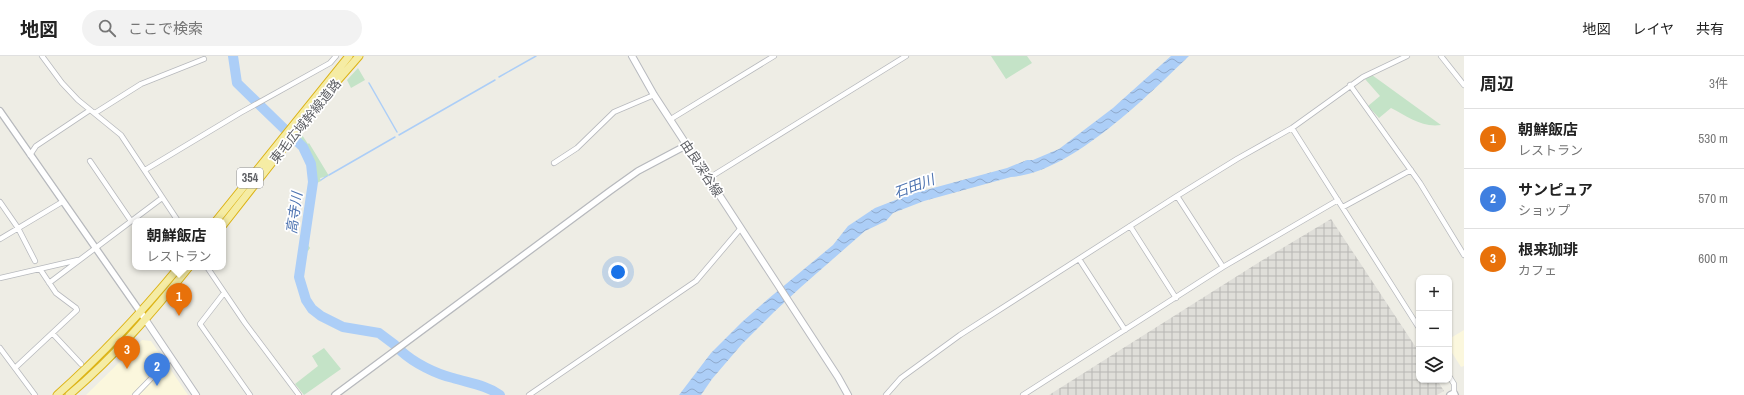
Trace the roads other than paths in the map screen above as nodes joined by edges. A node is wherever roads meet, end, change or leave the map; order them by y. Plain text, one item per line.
1 (42, 56) edge
2 (336, 56) edge
3 (349, 56) edge
4 (359, 56) edge
5 (632, 56) edge
6 (774, 56) edge
7 (906, 56) edge
8 (1407, 56) edge
9 (1441, 56) edge
10 (204, 59) dead end
11 (1350, 85) junction
12 (1464, 85) edge
13 (654, 95) junction
14 (0, 111) edge
15 (93, 111) junction
16 (671, 119) junction
17 (1292, 128) junction
18 (293, 129) junction
19 (287, 137) junction
20 (687, 145) junction
21 (30, 155) junction
22 (90, 160) dead end
23 (554, 163) dead end
24 (145, 170) junction
25 (1411, 170) junction
26 (709, 178) junction
27 (1177, 196) junction
28 (162, 198) junction
29 (1338, 200) junction
30 (0, 202) edge
31 (62, 202) junction
32 (1343, 207) junction
33 (135, 218) edge
34 (176, 218) edge
35 (219, 218) edge
36 (131, 221) joint
37 (226, 221) edge
38 (1130, 226) junction
39 (18, 228) junction
40 (741, 228) junction
41 (0, 239) edge
42 (95, 248) junction
43 (1464, 253) edge
44 (80, 259) junction
45 (1079, 259) junction
46 (35, 261) dead end
47 (1223, 267) junction
48 (40, 269) junction
49 (177, 270) edge
50 (187, 270) edge
51 (209, 270) edge
52 (0, 278) edge
53 (49, 283) junction
54 (224, 293) junction
55 (1176, 298) junction
56 (141, 313) junction
57 (145, 320) junction
58 (1416, 323) edge
59 (1125, 330) junction
60 (53, 334) junction
61 (0, 348) edge
62 (171, 358) junction
63 (81, 364) dead end
64 (15, 368) junction
65 (1452, 381) edge
66 (1453, 394) edge
67 (35, 395) edge
68 (57, 395) edge
69 (69, 395) edge
70 (136, 395) edge
71 (196, 395) edge
72 (250, 395) edge
73 (299, 395) edge
74 (335, 395) edge
75 (530, 395) edge
76 (848, 395) edge
77 (886, 395) edge
78 (1023, 395) edge

1 - 15 street
2 - 24 street
3 - 18 highway, 東毛広域幹線道路 / 354
4 - 18 highway, 東毛広域幹線道路 / 354
5 - 13 main road, 由良深谷線
6 - 16 street
7 - 26 street
8 - 11 street
9 - 12 street
10 - 15 street
11 - 17 street
11 - 25 street
13 - 16 main road, 由良深谷線
13 - 23 street
14 - 21 street
15 - 21 street
15 - 24 street
16 - 20 main road, 由良深谷線
17 - 27 street
17 - 29 street
18 - 19 highway, 東毛広域幹線道路 / 354
19 - 35 highway, 東毛広域幹線道路 / 354
19 - 37 highway, 東毛広域幹線道路 / 354
20 - 26 main road, 由良深谷線
20 - 74 street
21 - 31 street
22 - 36 street
24 - 28 street
25 - 32 street
25 - 43 street
26 - 40 main road, 由良深谷線
27 - 38 street
27 - 47 street
28 - 33 street
28 - 34 street
29 - 32 street
29 - 47 street
30 - 39 street
31 - 39 street
31 - 42 street
32 - 58 street
36 - 42 street
38 - 45 street
38 - 55 street
39 - 41 street
39 - 46 street
40 - 75 street
40 - 76 main road, 由良深谷線
42 - 44 street
42 - 56 street
44 - 48 street
44 - 53 street
45 - 59 street
45 - 77 street
47 - 55 street
48 - 52 street
48 - 53 street
49 - 56 highway
50 - 57 highway
51 - 54 street
53 - 60 street
54 - 72 street
54 - 73 street
55 - 59 street
56 - 57 main road
56 - 68 highway
57 - 62 main road
57 - 69 highway
59 - 78 street
60 - 63 street
60 - 64 street
61 - 64 street
62 - 70 street
62 - 71 main road
64 - 67 street
65 - 66 street

